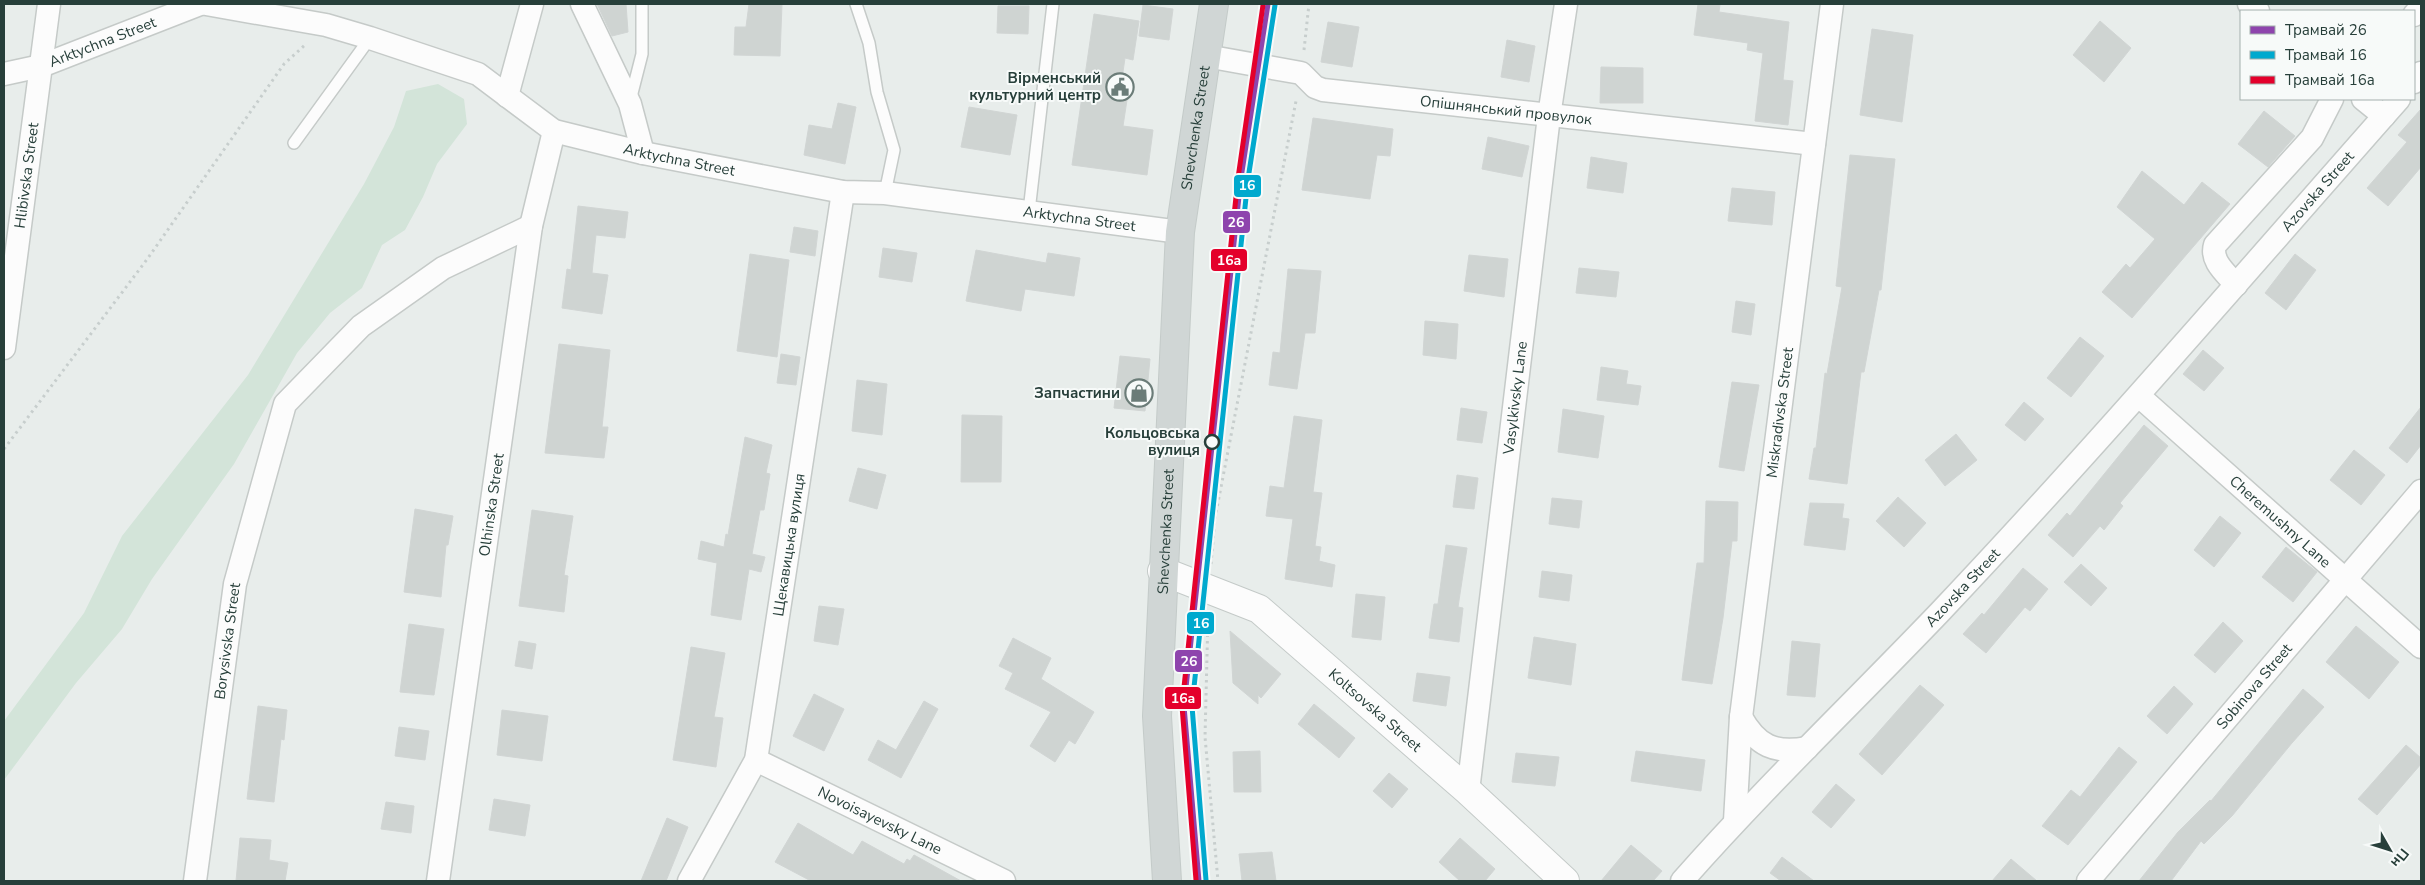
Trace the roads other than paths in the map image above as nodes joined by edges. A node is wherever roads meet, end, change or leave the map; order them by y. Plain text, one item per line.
1 (49, 4) edge
2 (200, 4) edge
3 (206, 4) edge
4 (532, 4) edge
5 (582, 4) edge
6 (642, 4) edge
7 (856, 4) edge
8 (1053, 4) edge
9 (1214, 4) edge
10 (1566, 4) edge
11 (1832, 4) edge
12 (370, 38) junction
13 (1206, 56) junction
14 (41, 66) junction
15 (4, 74) edge
16 (507, 96) junction
17 (2331, 100) edge
18 (2364, 100) edge
19 (2398, 100) edge
20 (630, 104) junction
21 (1549, 116) junction
22 (2384, 116) junction
23 (554, 131) junction
24 (294, 143) dead end
25 (1814, 144) junction
26 (643, 153) junction
27 (843, 192) junction
28 (885, 193) junction
29 (1029, 212) junction
30 (531, 226) junction
31 (1180, 232) junction
32 (2236, 285) junction
33 (4, 348) edge
34 (2139, 396) junction
35 (2421, 491) edge
36 (1162, 571) junction
37 (2344, 580) junction
38 (2421, 647) edge
39 (1741, 717) junction
40 (1807, 748) junction
41 (756, 760) junction
42 (1468, 791) junction
43 (1735, 821) junction
44 (195, 881) edge
45 (438, 881) edge
46 (689, 881) edge
47 (1004, 881) edge
48 (1167, 881) edge
49 (1565, 881) edge
50 (1682, 881) edge
51 (2088, 881) edge

1 - 14 street, Hlibivska Street
2 - 14 street, Arktychna Street
3 - 12 street, Arktychna Street
4 - 16 street
5 - 20 street
6 - 20 lane
7 - 28 lane
8 - 29 lane
9 - 13 main road, Shevchenka Street
10 - 21 street, Vasylkivsky Lane
11 - 25 street, Miskradivska Street
12 - 16 street, Arktychna Street
12 - 24 lane
13 - 21 street, Опішнянський провулок
13 - 31 main road, Shevchenka Street
14 - 15 street, Arktychna Street
14 - 33 street, Hlibivska Street
16 - 23 street, Arktychna Street
17 - 32 street
18 - 22 street
19 - 22 street, Azovska Street
20 - 26 street
21 - 25 street, Опішнянський провулок
21 - 42 street, Vasylkivsky Lane
22 - 32 street, Azovska Street
23 - 26 street, Arktychna Street
23 - 30 street, Olhinska Street
25 - 39 street, Miskradivska Street
26 - 27 street, Arktychna Street
27 - 28 street, Arktychna Street
27 - 41 street, Щекавицька вулиця
28 - 29 street, Arktychna Street
29 - 31 street, Arktychna Street
30 - 44 street, Borysivska Street
30 - 45 street, Olhinska Street
31 - 36 main road, Shevchenka Street
32 - 34 street, Azovska Street
34 - 37 street, Cheremushny Lane
34 - 40 street, Azovska Street
35 - 37 street, Sobinova Street
36 - 42 street, Koltsovska Street
36 - 48 main road, Shevchenka Street
37 - 38 street, Cheremushny Lane
37 - 51 street, Sobinova Street
39 - 40 street
39 - 43 street, Miskradivska Street
40 - 43 street, Azovska Street
41 - 46 street, Щекавицька вулиця
41 - 47 street, Novoisayevsky Lane
42 - 49 street, Koltsovska Street
43 - 50 street, Azovska Street

